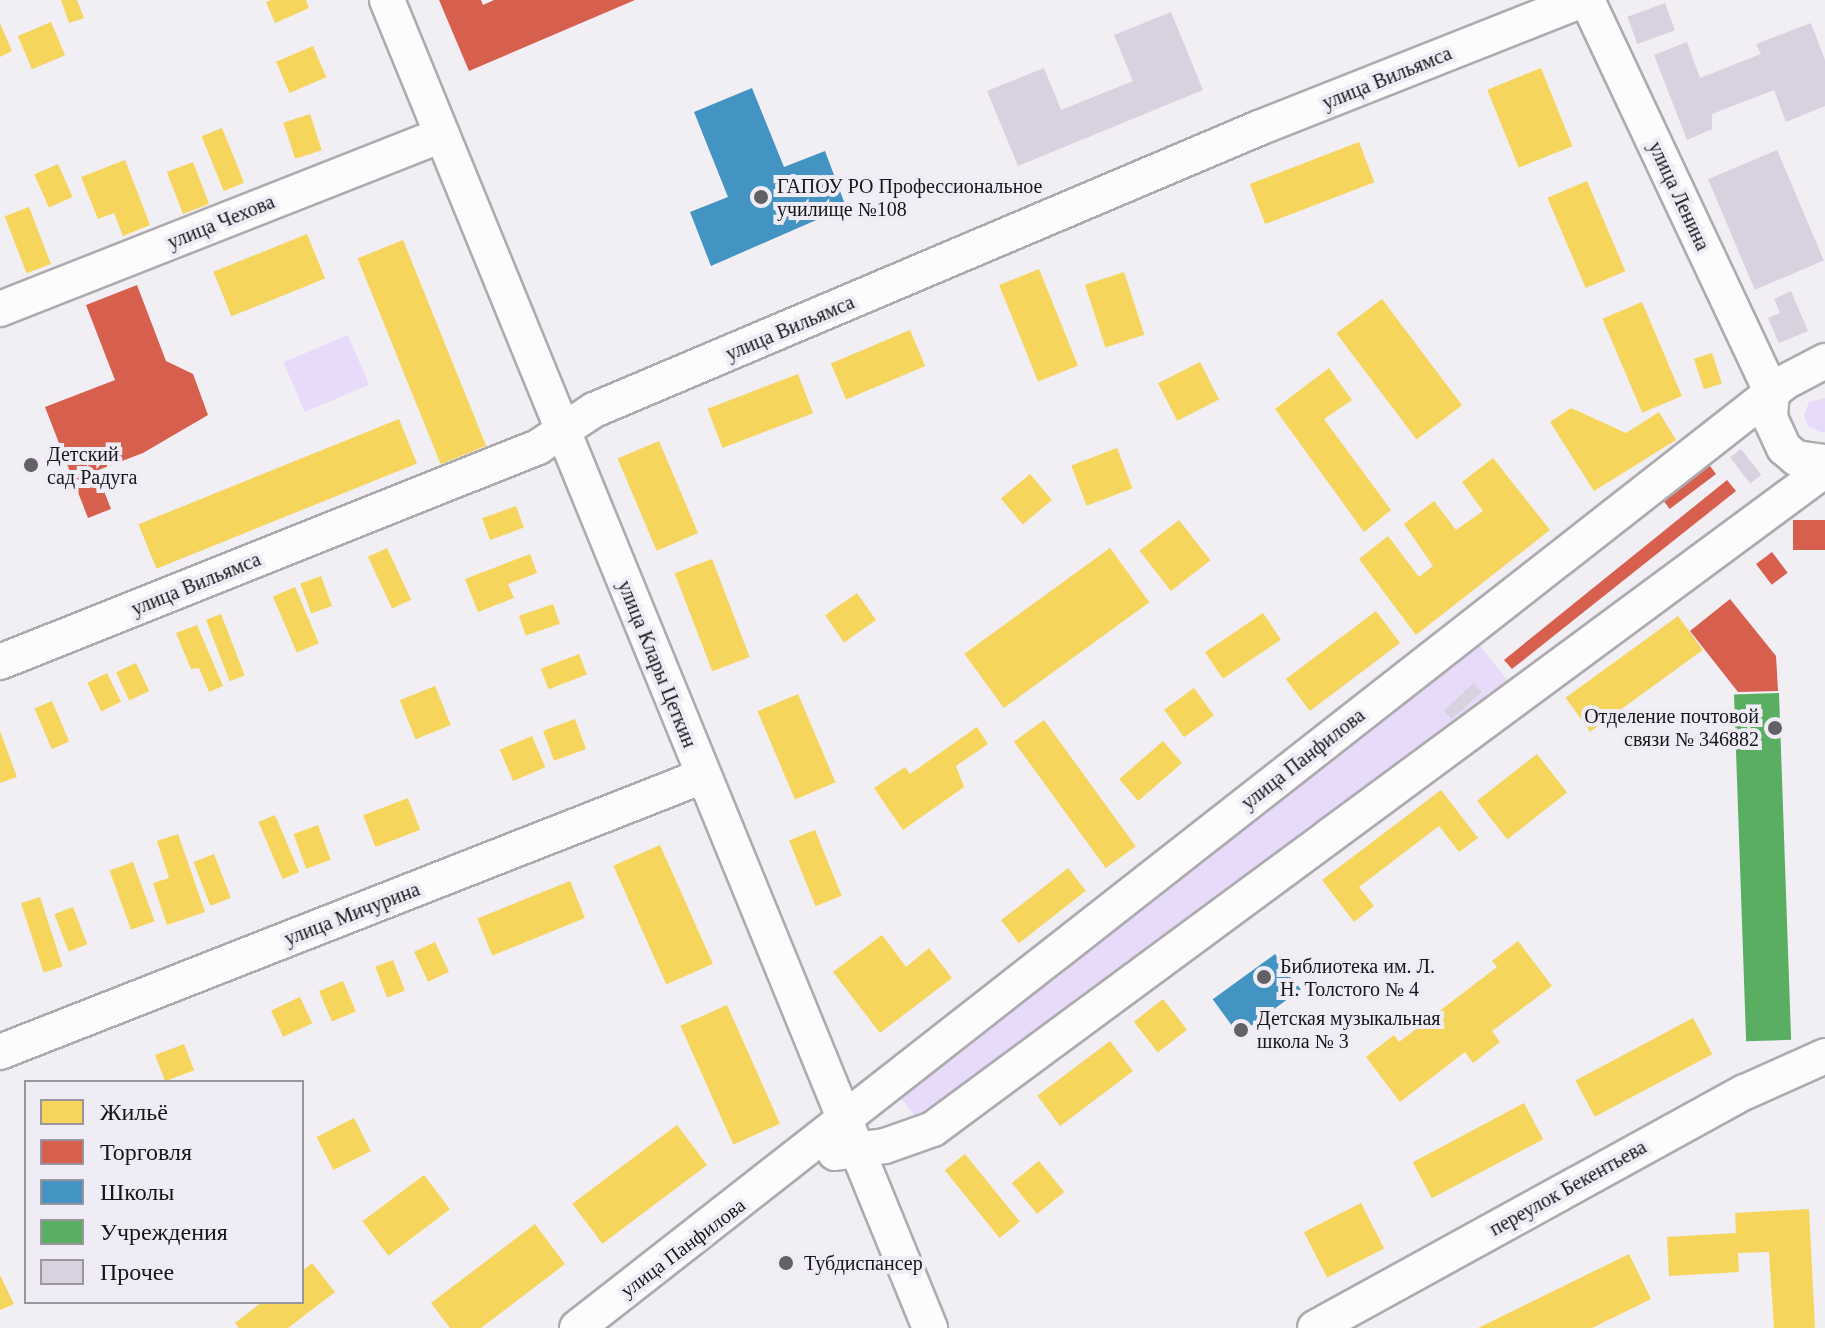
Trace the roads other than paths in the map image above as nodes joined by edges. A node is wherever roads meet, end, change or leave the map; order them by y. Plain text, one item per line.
1 (387, 0) edge
2 (1585, 0) edge
3 (442, 135) junction
4 (0, 309) edge
5 (1818, 366) edge
6 (1772, 393) junction
7 (562, 432) junction
8 (1825, 462) edge
9 (1825, 470) edge
10 (0, 662) edge
11 (703, 776) junction
12 (0, 1052) edge
13 (1825, 1056) edge
14 (850, 1134) junction
15 (577, 1328) edge
16 (930, 1328) edge
17 (1315, 1328) edge

1 - 3 street, улица Клары Цеткин
2 - 6 street, улица Ленина
2 - 7 street, улица Вильямса
3 - 4 street, улица Чехова
3 - 7 street, улица Клары Цеткин
5 - 6 street, улица Панфилова
6 - 8 street, улица Ленина
6 - 14 street, улица Панфилова
7 - 10 street, улица Вильямса
7 - 11 street, улица Клары Цеткин
9 - 14 street, улица Панфилова
11 - 12 street, улица Мичурина
11 - 14 street, улица Клары Цеткин
13 - 17 street, переулок Бекентьева
14 - 15 street, улица Панфилова
14 - 16 street, улица Клары Цеткин

